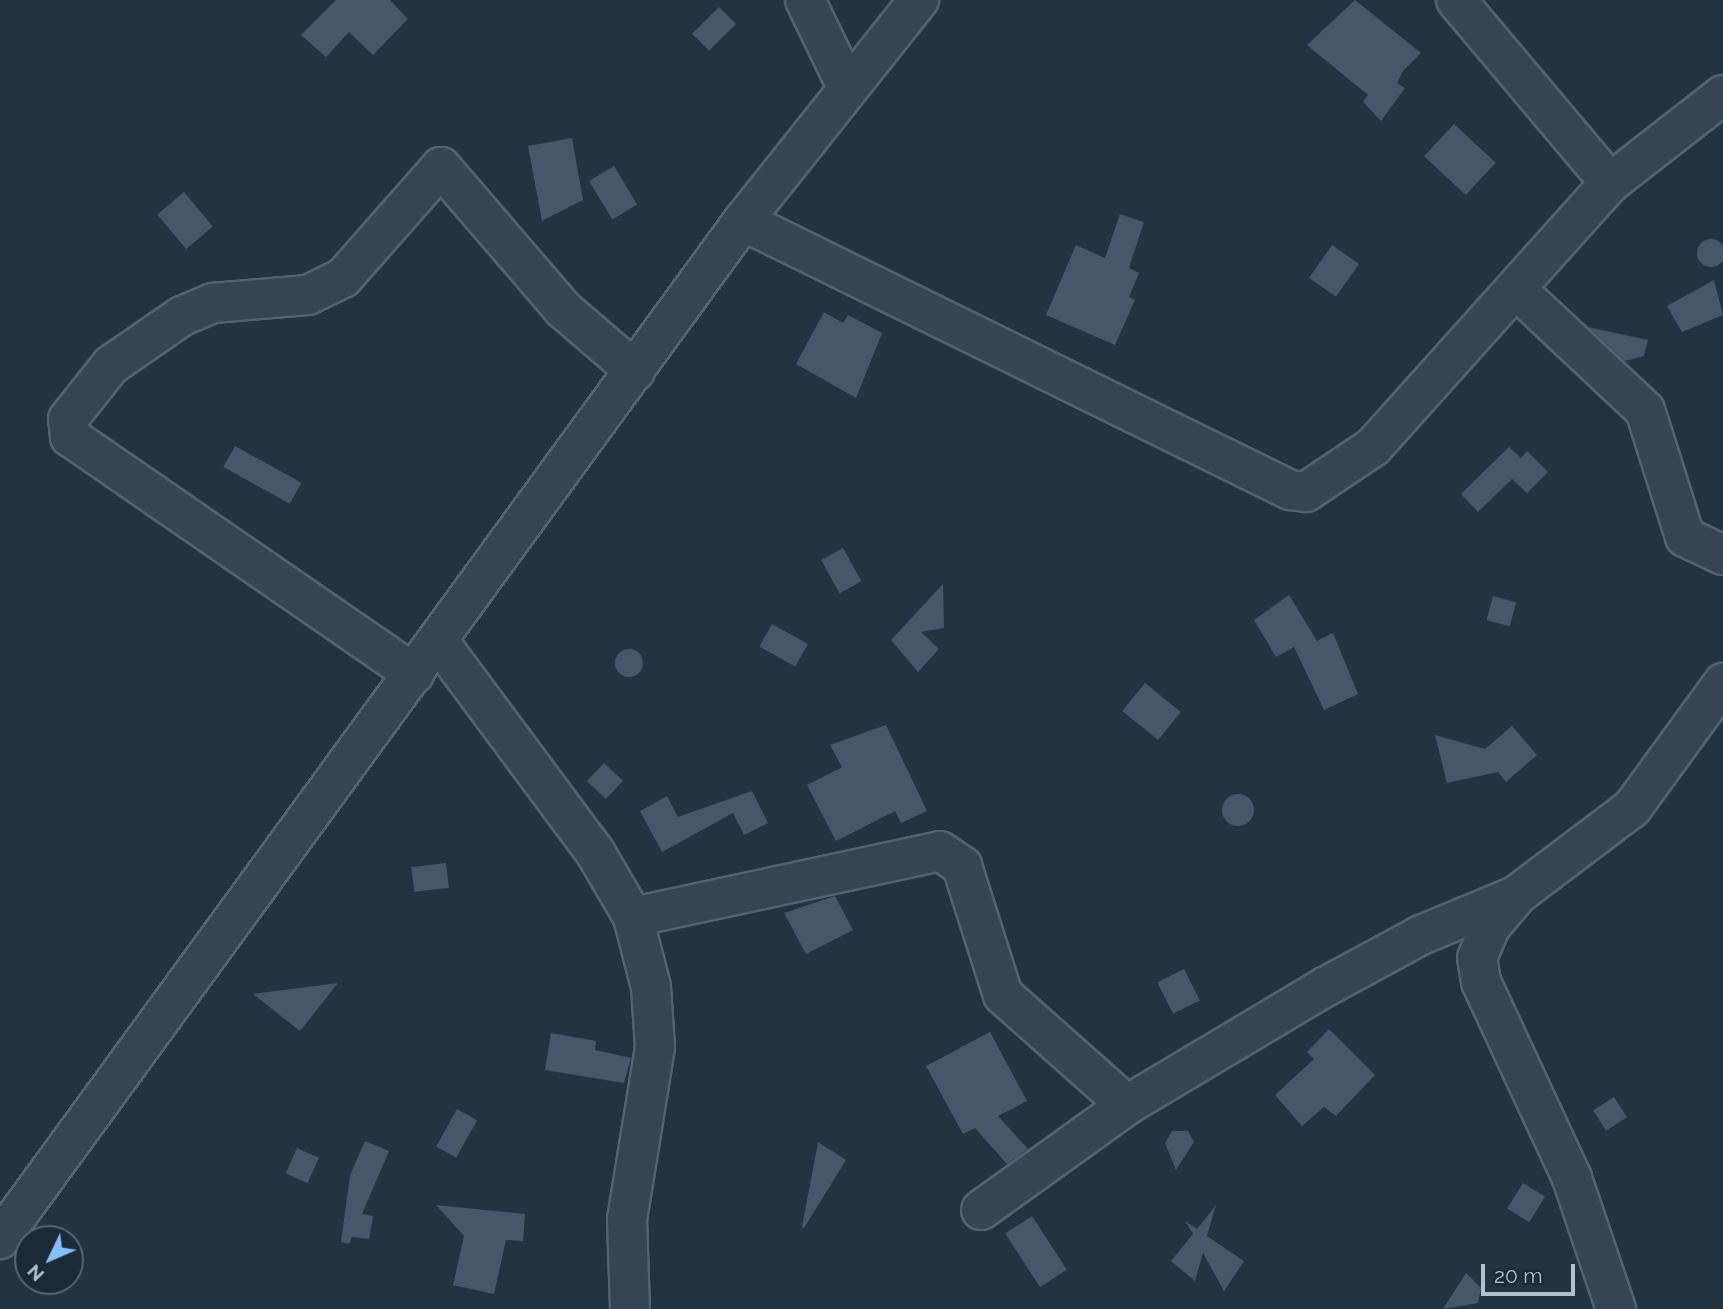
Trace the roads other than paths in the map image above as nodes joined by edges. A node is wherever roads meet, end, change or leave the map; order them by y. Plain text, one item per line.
1 (805, 0) edge
2 (919, 0) edge
3 (1456, 0) edge
4 (847, 88) junction
5 (1723, 94) edge
6 (1610, 183) junction
7 (743, 220) junction
8 (1517, 290) junction
9 (635, 371) junction
10 (1723, 555) edge
11 (439, 642) junction
12 (414, 674) junction
13 (1723, 683) edge
14 (1517, 895) junction
15 (633, 917) junction
16 (1127, 1105) junction
17 (981, 1210) dead end
18 (0, 1239) edge
19 (630, 1309) edge
20 (1616, 1309) edge

1 - 4 street
2 - 4 street
3 - 6 street
4 - 7 street
5 - 6 street
6 - 8 street
7 - 8 street
7 - 9 street
8 - 10 street
9 - 11 street
9 - 12 street
11 - 12 street
11 - 15 street
12 - 18 street
13 - 14 street
14 - 16 street
14 - 20 street
15 - 16 street
15 - 19 street
16 - 17 street

